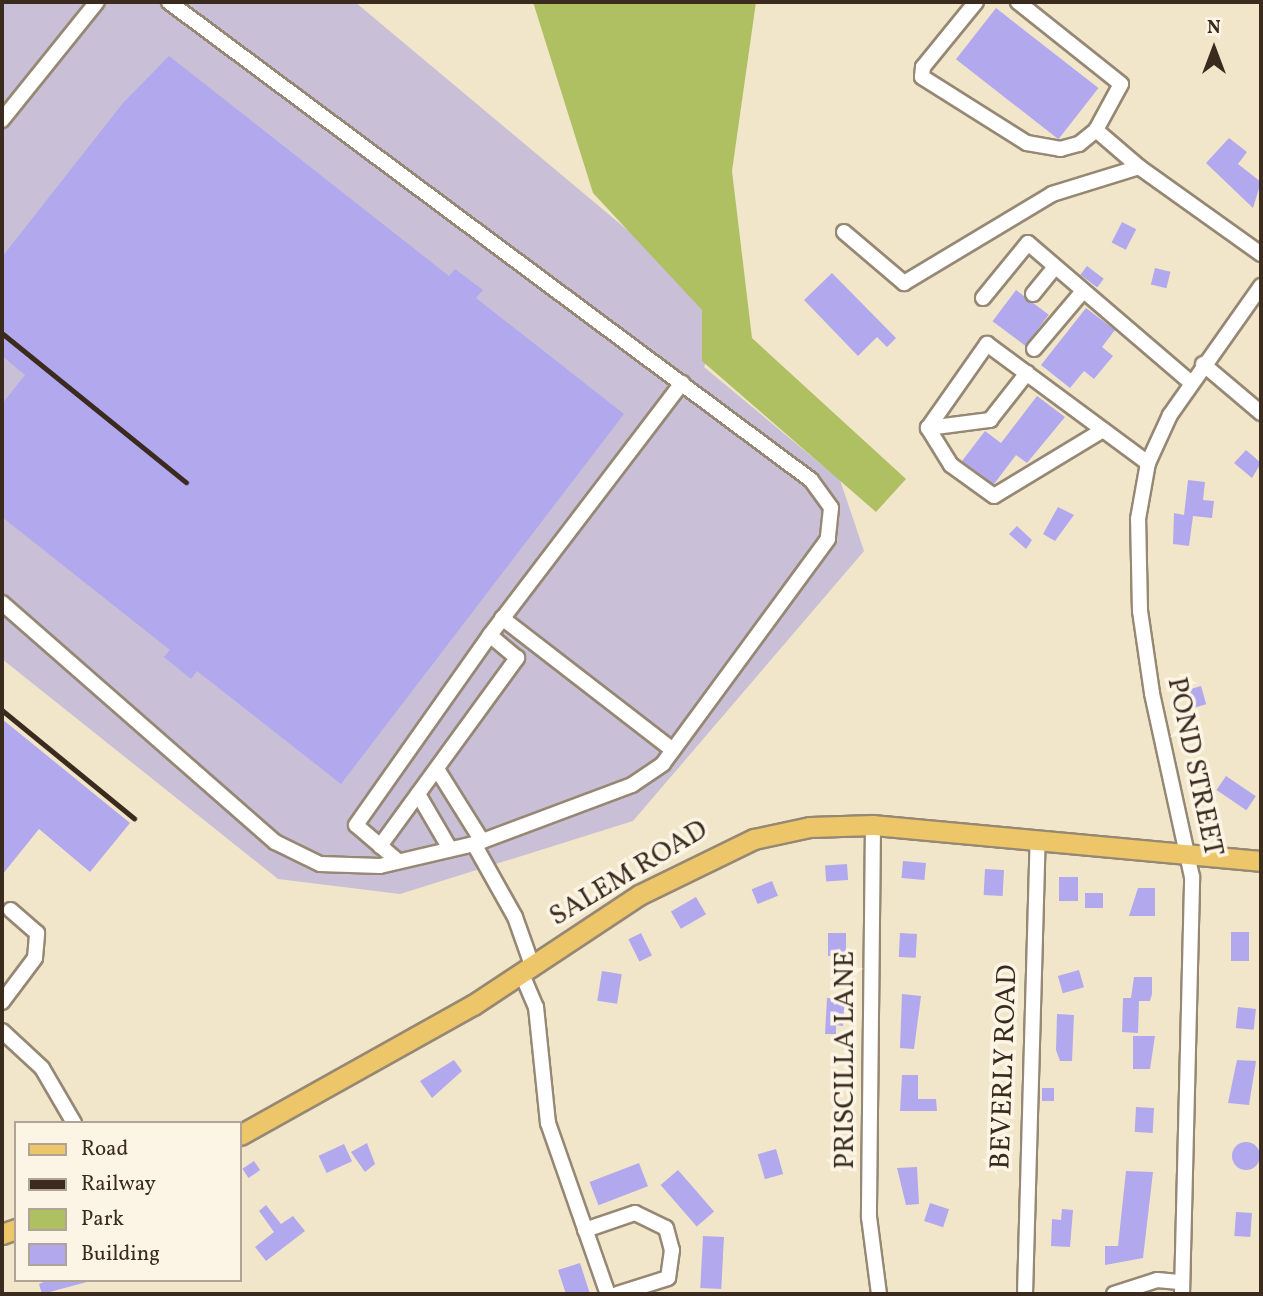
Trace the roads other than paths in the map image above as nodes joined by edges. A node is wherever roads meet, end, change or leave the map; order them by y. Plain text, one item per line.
1 (97, 2) edge
2 (169, 2) edge
3 (976, 2) edge
4 (1018, 2) edge
5 (2, 120) edge
6 (1096, 130) junction
7 (1139, 167) junction
8 (844, 232) dead end
9 (1261, 254) edge
10 (1055, 267) junction
11 (1261, 286) edge
12 (1083, 291) junction
13 (1033, 294) dead end
14 (983, 298) dead end
15 (1034, 349) dead end
16 (1203, 364) junction
17 (1027, 373) junction
18 (1189, 381) junction
19 (681, 383) junction
20 (1261, 413) edge
21 (928, 428) junction
22 (1103, 430) junction
23 (1148, 463) junction
24 (2, 603) edge
25 (502, 618) junction
26 (490, 635) junction
27 (673, 750) junction
28 (437, 769) junction
29 (418, 794) junction
30 (873, 825) junction
31 (478, 842) junction
32 (1038, 842) junction
33 (380, 846) junction
34 (450, 849) junction
35 (1187, 855) junction
36 (398, 861) junction
37 (1261, 861) edge
38 (11, 910) dead end
39 (527, 968) junction
40 (2, 1002) edge
41 (2, 1031) edge
42 (73, 1121) edge
43 (242, 1134) edge
44 (585, 1230) junction
45 (1182, 1288) edge
46 (608, 1294) edge
47 (617, 1294) edge
48 (879, 1294) edge
49 (1025, 1294) edge
50 (1114, 1294) edge

1 - 5 street
2 - 19 street
3 - 6 street
4 - 6 street
6 - 7 street
7 - 8 street
7 - 9 street
10 - 12 street
10 - 13 street
10 - 14 street
11 - 16 street, POND STREET
12 - 15 street
12 - 18 street
16 - 18 street, POND STREET
16 - 20 street
17 - 21 street
17 - 21 street
17 - 22 street
18 - 23 street, POND STREET
19 - 25 street
19 - 27 street
21 - 22 street
22 - 23 street
23 - 35 street, POND STREET
24 - 36 street
25 - 26 street
25 - 27 street
26 - 28 street
26 - 33 street
27 - 31 street
28 - 29 street
28 - 31 street
29 - 33 street
29 - 34 street
30 - 32 main road, SALEM ROAD
30 - 39 main road, SALEM ROAD
30 - 48 street, PRISCILLA LANE
31 - 34 street
31 - 39 street
32 - 35 main road, SALEM ROAD
32 - 49 street, BEVERLY ROAD
33 - 36 street
34 - 36 street
35 - 37 main road, SALEM ROAD
35 - 45 street, POND STREET
38 - 40 street
39 - 43 main road, SALEM ROAD
39 - 44 street
41 - 42 street
44 - 46 street
44 - 47 street
45 - 50 street

